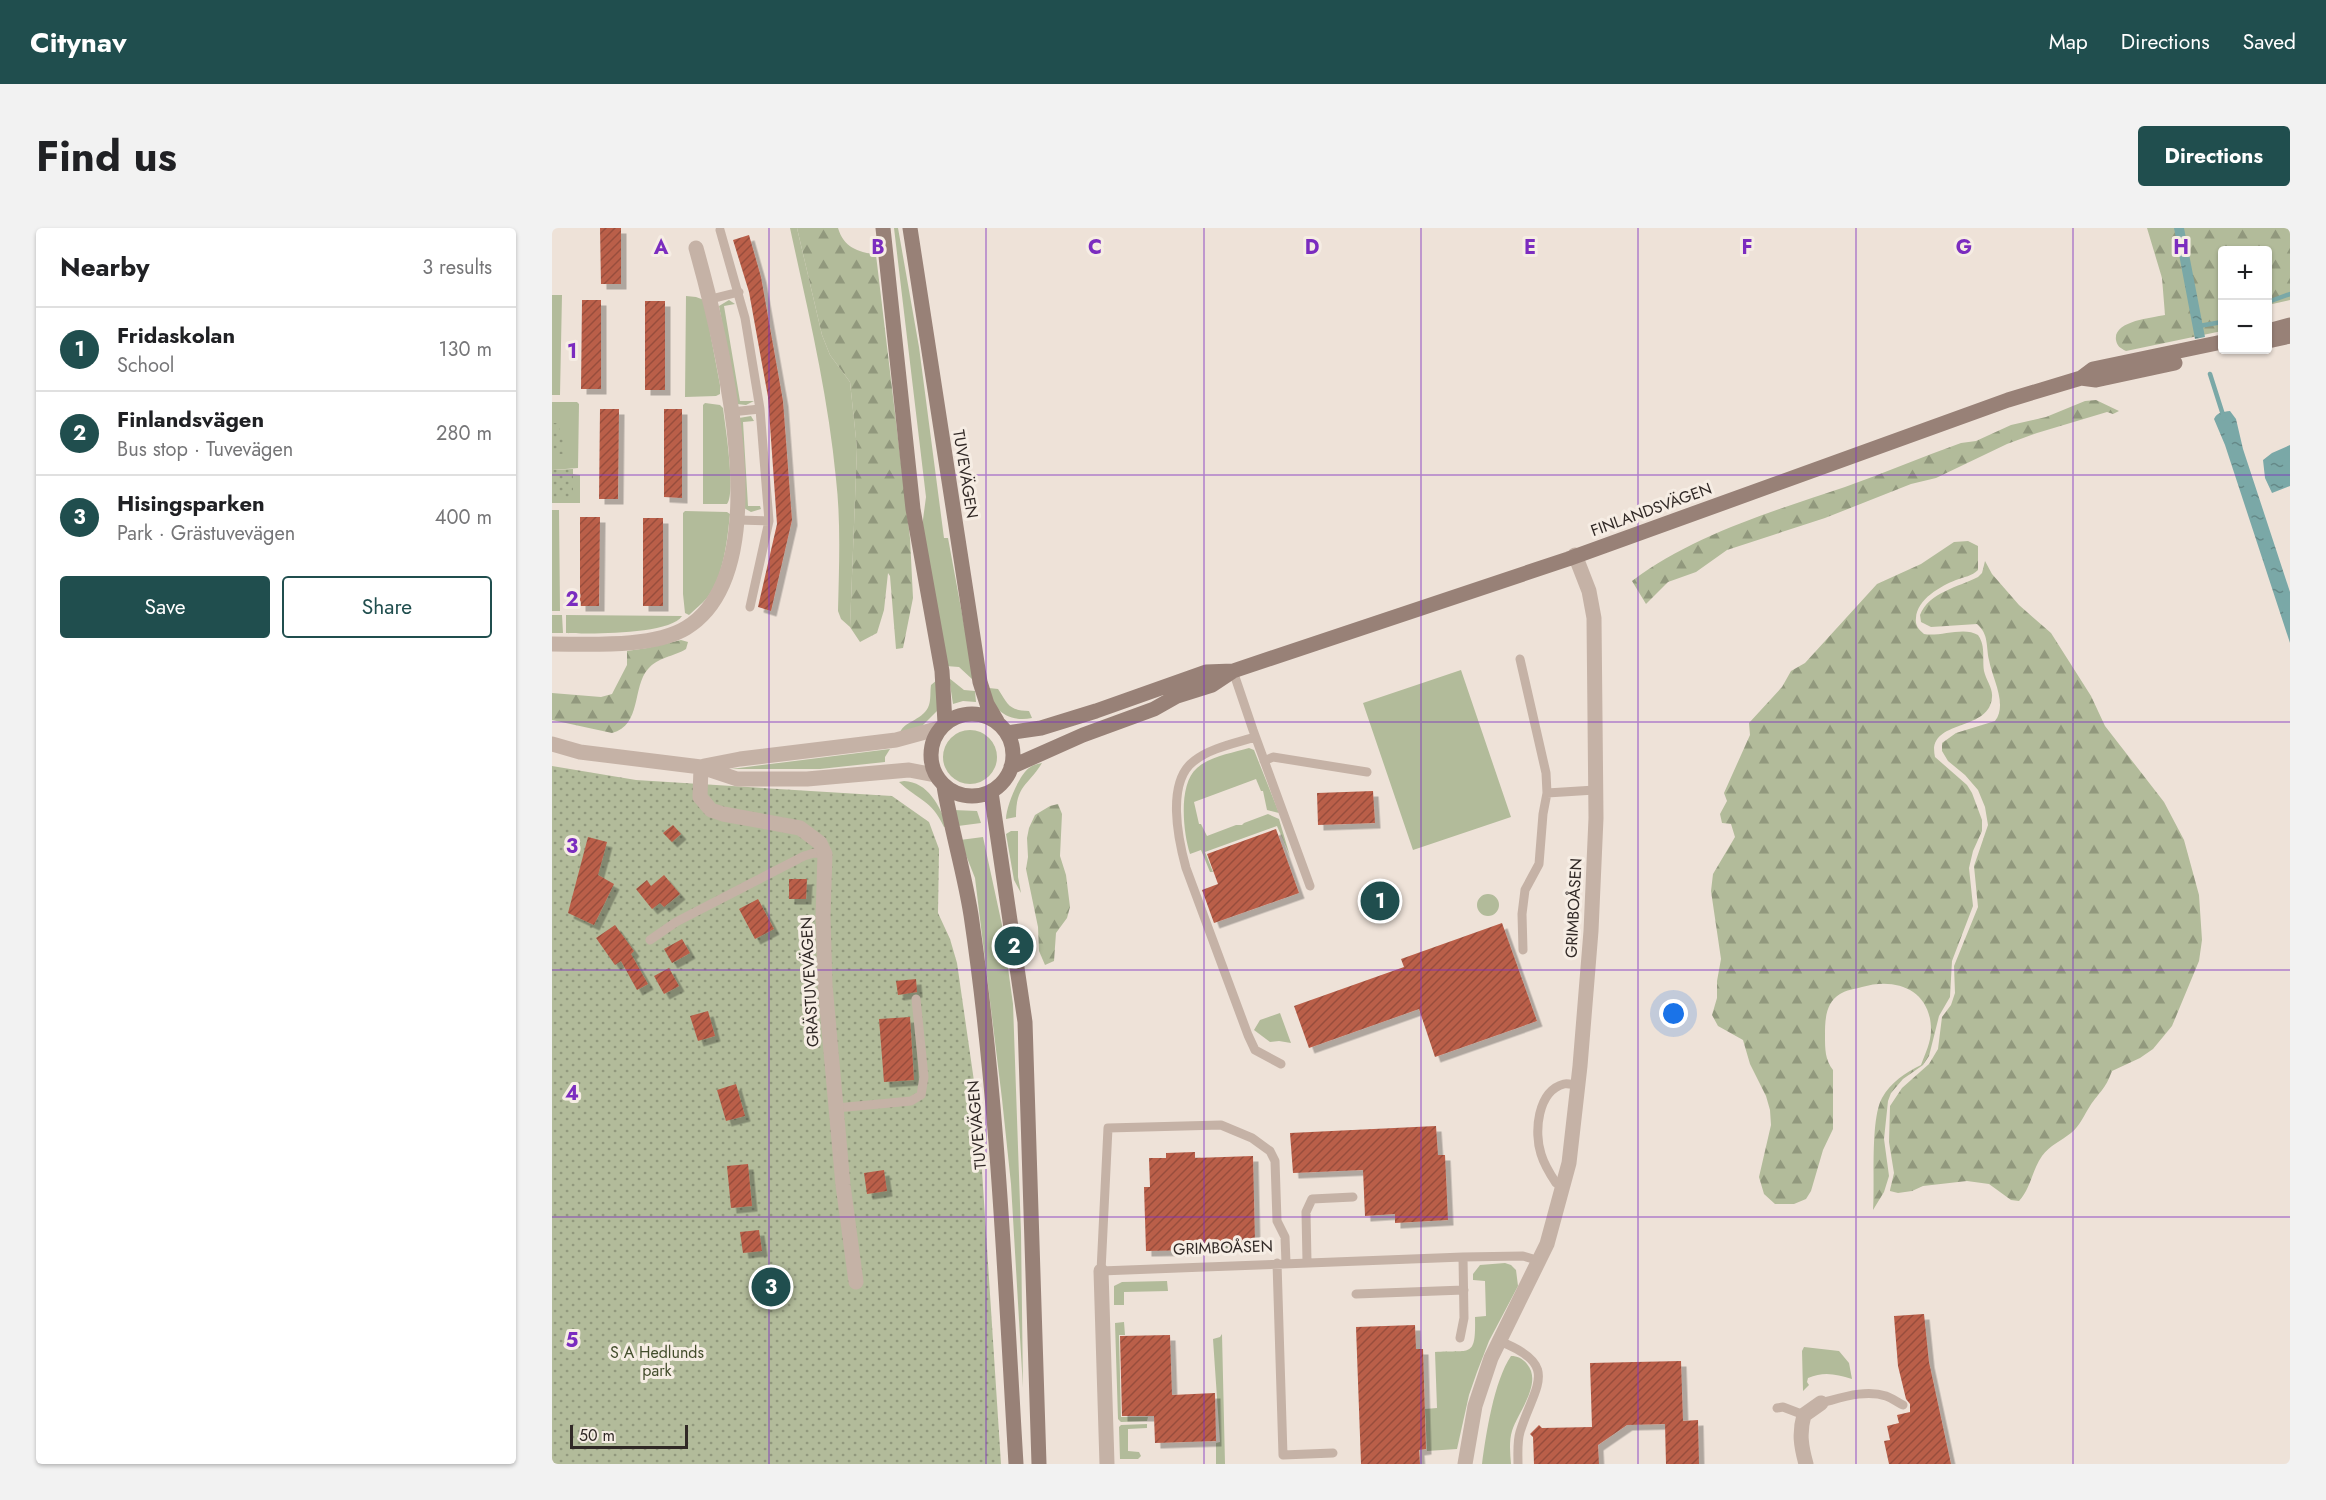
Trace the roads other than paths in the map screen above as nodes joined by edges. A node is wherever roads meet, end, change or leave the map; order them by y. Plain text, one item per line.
1 (883, 228) edge
2 (910, 228) edge
3 (720, 230) dead end
4 (696, 248) dead end
5 (739, 292) junction
6 (711, 299) junction
7 (2290, 325) edge
8 (2272, 330) edge
9 (2290, 336) edge
10 (2272, 340) edge
11 (2218, 343) edge
12 (2218, 353) edge
13 (2081, 378) junction
14 (760, 409) junction
15 (731, 412) junction
16 (738, 520) junction
17 (769, 521) junction
18 (1575, 555) junction
19 (750, 607) dead end
20 (552, 644) edge
21 (1520, 659) dead end
22 (1233, 671) junction
23 (943, 725) junction
24 (1002, 727) junction
25 (1255, 737) junction
26 (552, 744) edge
27 (1264, 761) junction
28 (701, 767) junction
29 (1011, 768) junction
30 (1367, 772) dead end
31 (940, 780) junction
32 (1595, 790) junction
33 (991, 792) junction
34 (1547, 793) junction
35 (825, 854) junction
36 (1310, 886) dead end
37 (650, 940) dead end
38 (1523, 951) dead end
39 (916, 999) dead end
40 (1281, 1064) dead end
41 (1578, 1085) junction
42 (836, 1108) junction
43 (1564, 1186) junction
44 (1353, 1197) dead end
45 (1463, 1257) junction
46 (1540, 1261) junction
47 (1306, 1262) junction
48 (1282, 1263) junction
49 (1101, 1270) junction
50 (856, 1282) dead end
51 (1464, 1290) junction
52 (1356, 1294) dead end
53 (1460, 1338) dead end
54 (1499, 1341) junction
55 (1821, 1403) joint
56 (1903, 1405) dead end
57 (1777, 1408) dead end
58 (1804, 1415) junction
59 (1333, 1453) dead end
60 (1016, 1464) edge
61 (1039, 1464) edge
62 (1107, 1464) edge
63 (1465, 1464) edge
64 (1518, 1464) edge
65 (1806, 1464) edge

1 - 23 main road, TUVEVÄGEN
2 - 24 main road, TUVEVÄGEN
3 - 5 lane
4 - 6 street
5 - 6 lane
5 - 14 lane
6 - 15 street
7 - 8 main road
9 - 10 main road
11 - 13 main road, FINLANDSVÄGEN
12 - 13 main road, FINLANDSVÄGEN
13 - 18 main road, FINLANDSVÄGEN
14 - 15 lane
14 - 17 lane
15 - 16 street
16 - 17 lane
16 - 20 street
17 - 19 lane
18 - 22 main road, FINLANDSVÄGEN
18 - 32 street, GRIMBOÅSEN
21 - 34 lane
22 - 24 main road, FINLANDSVÄGEN
22 - 25 lane
22 - 29 main road, FINLANDSVÄGEN
23 - 24 main road
23 - 28 street
23 - 31 main road, TUVEVÄGEN
24 - 29 main road, TUVEVÄGEN
25 - 27 lane
25 - 40 lane
26 - 28 street
27 - 30 lane
27 - 36 lane
28 - 31 street
28 - 35 street
29 - 33 main road
31 - 33 main road
31 - 60 main road, TUVEVÄGEN
32 - 34 lane
32 - 41 street, GRIMBOÅSEN
33 - 61 main road
34 - 38 lane
35 - 37 lane
35 - 42 street, GRÄSTUVEVÄGEN
39 - 42 lane
41 - 43 street, GRIMBOÅSEN
41 - 43 lane
42 - 50 street, GRÄSTUVEVÄGEN
43 - 46 street, GRIMBOÅSEN
44 - 47 lane
45 - 46 lane, GRIMBOÅSEN
45 - 47 lane, GRIMBOÅSEN
45 - 51 lane
46 - 54 street, GRIMBOÅSEN
47 - 48 lane, GRIMBOÅSEN
48 - 49 lane, GRIMBOÅSEN
48 - 49 lane
48 - 59 lane
49 - 62 street
51 - 52 lane
51 - 53 lane
54 - 63 street, GRIMBOÅSEN
54 - 64 lane
55 - 56 lane
55 - 58 street
57 - 58 lane
58 - 65 street

